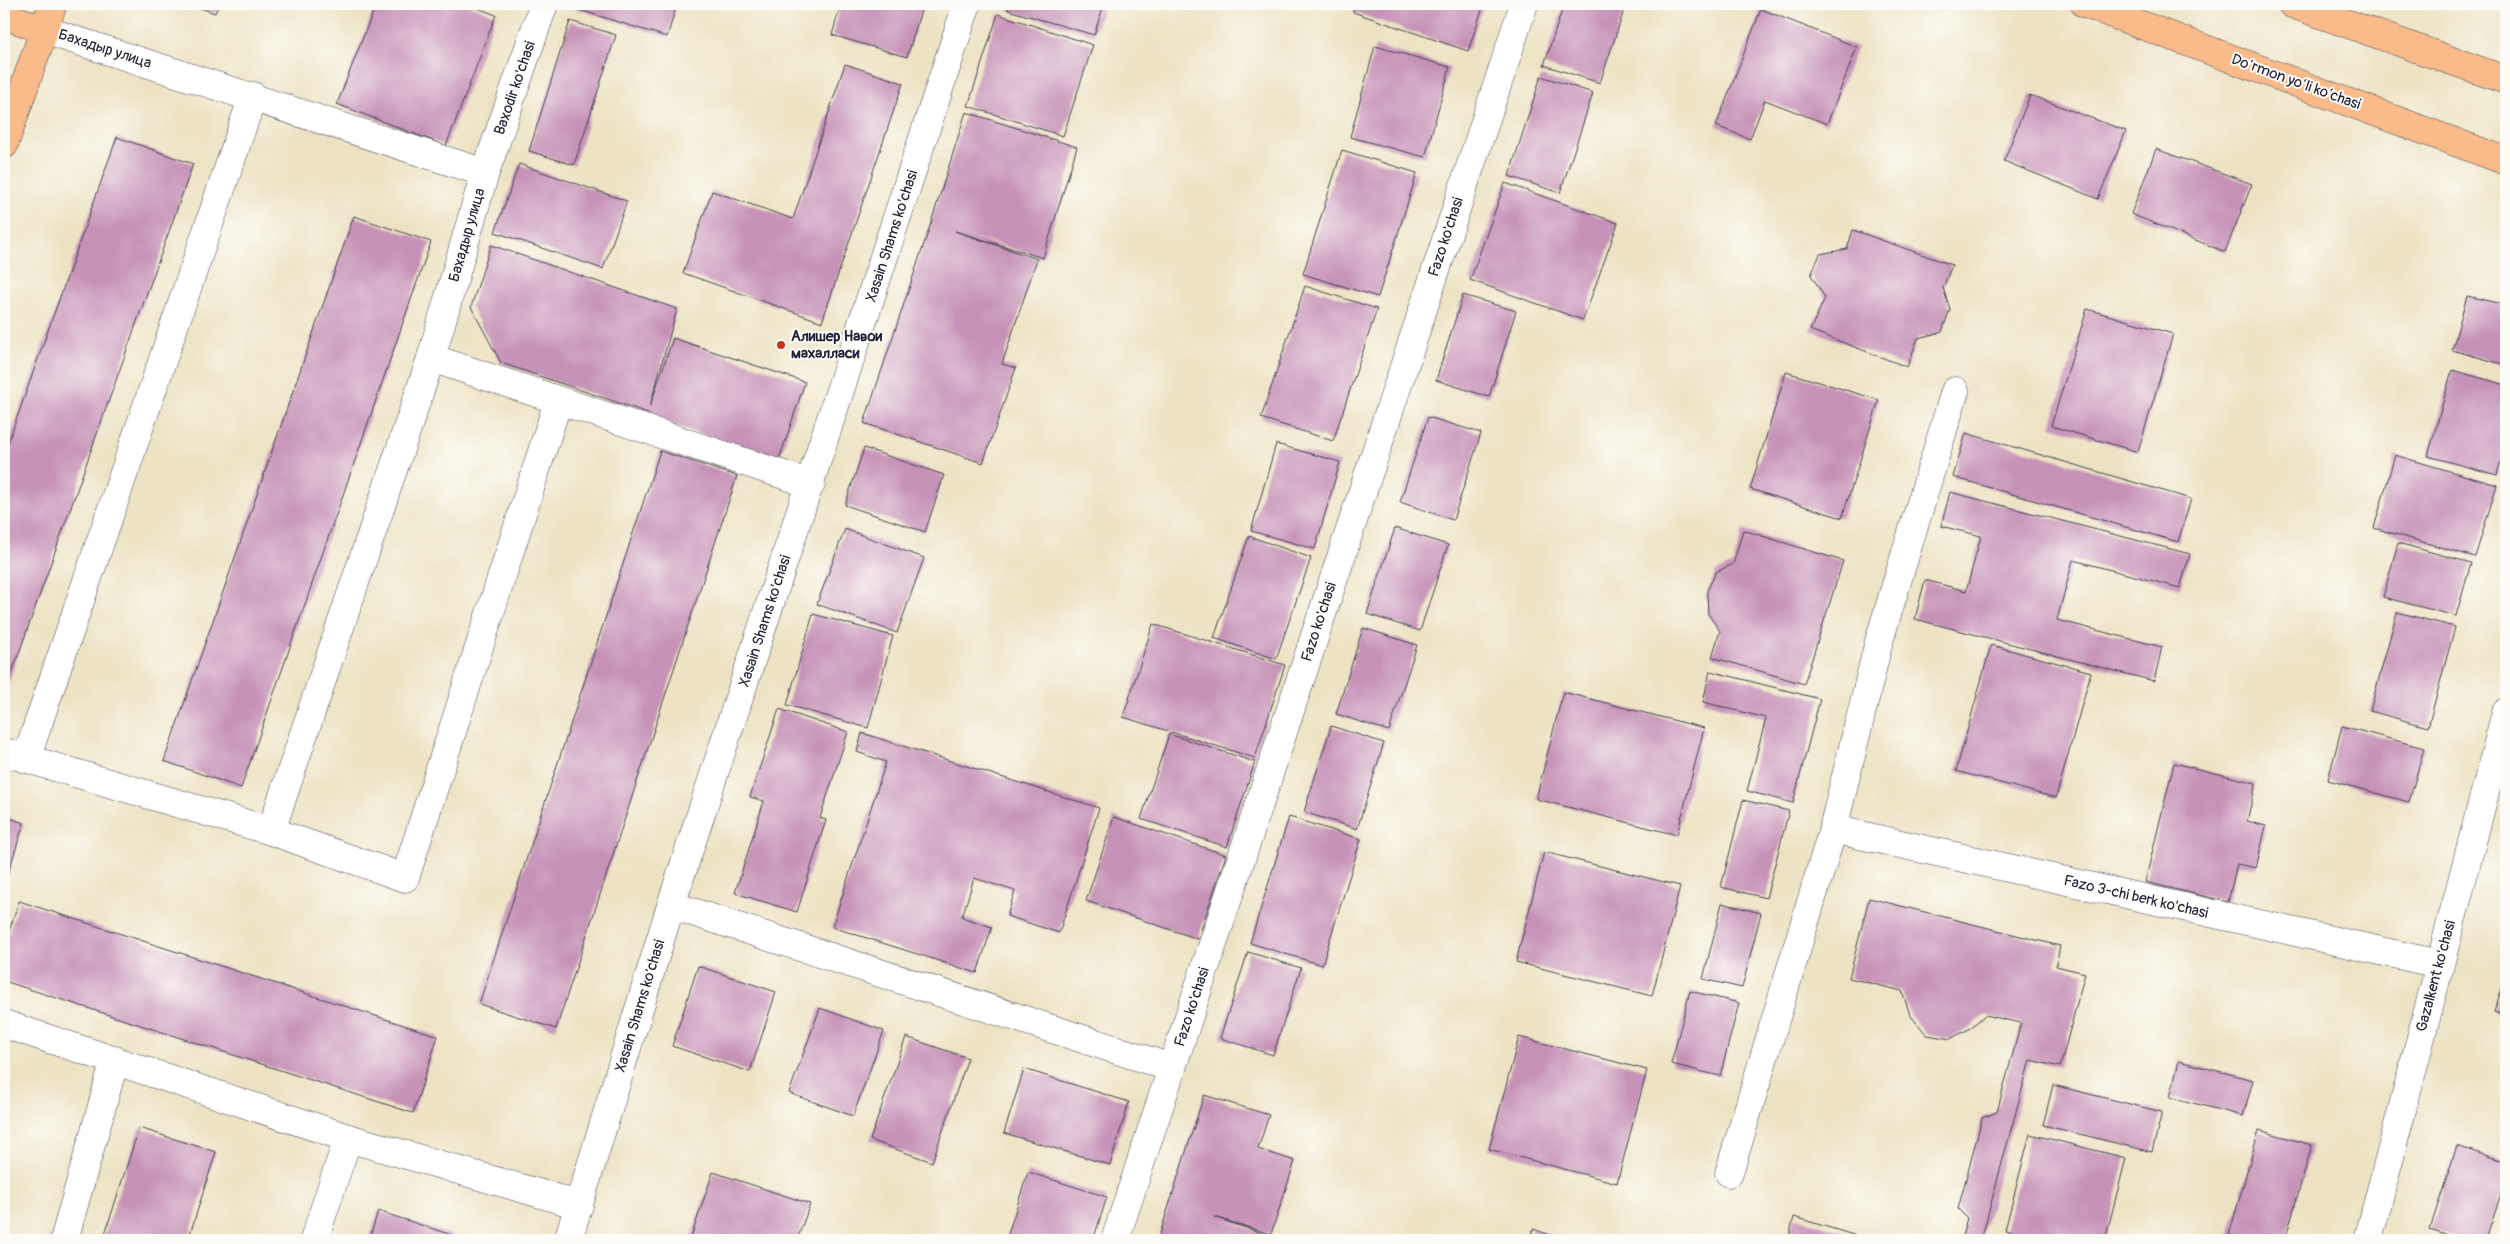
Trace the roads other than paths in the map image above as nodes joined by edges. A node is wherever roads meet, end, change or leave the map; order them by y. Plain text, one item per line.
1 (53, 4) edge
2 (544, 4) edge
3 (967, 4) edge
4 (1524, 4) edge
5 (2085, 4) edge
6 (2292, 4) edge
7 (4, 15) edge
8 (44, 30) junction
9 (2506, 80) edge
10 (253, 96) junction
11 (4, 145) edge
12 (2506, 161) edge
13 (485, 173) junction
14 (431, 358) junction
15 (1954, 391) dead end
16 (554, 414) dead end
17 (811, 484) junction
18 (2506, 712) edge
19 (15, 756) edge
20 (2499, 767) edge
21 (1833, 829) junction
22 (271, 831) junction
23 (671, 905) junction
24 (2439, 964) junction
25 (4, 1024) edge
26 (115, 1060) junction
27 (1172, 1068) junction
28 (348, 1138) junction
29 (1729, 1173) dead end
30 (579, 1205) junction
31 (64, 1240) edge
32 (314, 1240) edge
33 (568, 1240) edge
34 (1115, 1240) edge
35 (2368, 1240) edge

1 - 8 main road
2 - 13 street, Baxodir ko'chasi
3 - 17 street, Xasain Shams ko'chasi
4 - 27 street, Fazo ko'chasi
5 - 12 main road, Do‘rmon yo‘li ko‘chasi
6 - 9 main road
7 - 8 main road
8 - 10 street, Бахадыр улица
8 - 11 main road
10 - 13 street, Бахадыр улица
10 - 19 street
13 - 14 street, Бахадыр улица
14 - 17 street
14 - 22 street, Бахадыр улица
15 - 21 street
16 - 22 street
17 - 23 street, Xasain Shams ko'chasi
18 - 20 street, Gazalkent ko'chasi
19 - 22 street
20 - 24 street, Gazalkent ko'chasi
21 - 24 street, Fazo 3-chi berk ko'chasi
21 - 29 street
23 - 27 street
23 - 30 street, Xasain Shams ko'chasi
24 - 35 street, Gazalkent ko'chasi
25 - 26 street
26 - 28 street
26 - 31 street
27 - 34 street, Fazo ko'chasi
28 - 30 street
28 - 32 street
30 - 33 street, Xasain Shams ko'chasi

